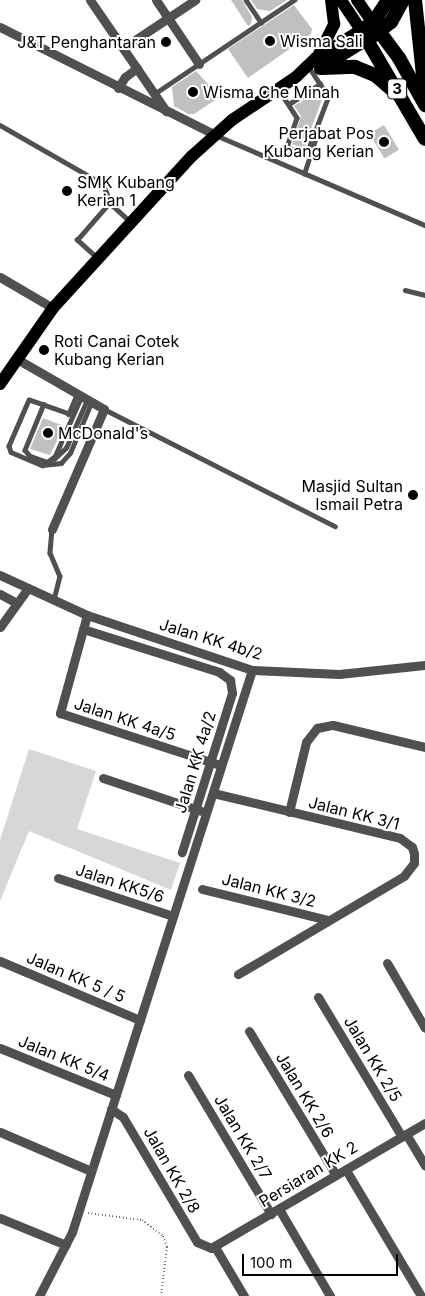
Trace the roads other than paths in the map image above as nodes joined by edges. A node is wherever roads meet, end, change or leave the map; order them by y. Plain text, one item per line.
1 (90, 0) edge
2 (156, 0) edge
3 (195, 0) edge
4 (246, 0) edge
5 (294, 0) edge
6 (331, 0) edge
7 (341, 0) edge
8 (357, 0) edge
9 (388, 0) edge
10 (403, 0) edge
11 (418, 8) edge
12 (168, 18) junction
13 (261, 22) junction
14 (0, 27) edge
15 (371, 31) junction
16 (123, 48) junction
17 (422, 52) edge
18 (199, 64) junction
19 (316, 66) junction
20 (137, 68) junction
21 (320, 84) junction
22 (118, 88) junction
23 (278, 89) junction
24 (425, 93) edge
25 (154, 94) junction
26 (405, 103) junction
27 (288, 104) junction
28 (425, 105) edge
29 (167, 111) junction
30 (0, 125) edge
31 (316, 132) junction
32 (214, 134) junction
33 (425, 139) edge
34 (304, 174) junction
35 (110, 202) junction
36 (131, 222) junction
37 (425, 225) edge
38 (98, 258) junction
39 (0, 277) edge
40 (406, 290) dead end
41 (425, 295) edge
42 (53, 308) junction
43 (17, 359) junction
44 (0, 384) edge
45 (84, 399) junction
46 (44, 404) junction
47 (104, 409) junction
48 (71, 415) junction
49 (81, 419) junction
50 (50, 461) junction
51 (335, 526) dead end
52 (52, 529) joint
53 (0, 575) edge
54 (28, 588) junction
55 (0, 594) edge
56 (54, 601) junction
57 (16, 604) junction
58 (86, 615) junction
59 (0, 627) edge
60 (83, 629) junction
61 (425, 666) edge
62 (249, 669) junction
63 (230, 680) junction
64 (425, 748) edge
65 (211, 762) junction
66 (222, 765) junction
67 (103, 778) dead end
68 (213, 793) junction
69 (196, 809) junction
70 (206, 812) junction
71 (289, 812) junction
72 (182, 852) dead end
73 (58, 878) dead end
74 (202, 889) dead end
75 (173, 916) junction
76 (328, 920) junction
77 (0, 961) edge
78 (387, 963) dead end
79 (238, 974) dead end
80 (318, 997) dead end
81 (140, 1020) junction
82 (425, 1028) edge
83 (249, 1031) dead end
84 (0, 1048) edge
85 (188, 1075) dead end
86 (116, 1096) junction
87 (111, 1109) junction
88 (425, 1123) edge
89 (0, 1132) edge
90 (404, 1135) junction
91 (425, 1166) edge
92 (346, 1170) junction
93 (91, 1172) junction
94 (336, 1176) junction
95 (275, 1212) junction
96 (0, 1218) edge
97 (66, 1245) junction
98 (215, 1247) junction
99 (205, 1248) joint
100 (39, 1296) edge
101 (244, 1296) edge
102 (330, 1296) edge
103 (421, 1296) edge

1 - 16 street
2 - 12 street
3 - 12 street
4 - 13 lane
5 - 13 lane
6 - 19 main road
7 - 15 main road
8 - 15 main road
9 - 15 highway
10 - 15 highway
11 - 17 highway
12 - 16 street
12 - 18 street
13 - 18 lane
14 - 22 street
15 - 19 main road
15 - 26 highway, 3
15 - 28 highway, 3
16 - 20 street
17 - 24 highway
18 - 25 lane
19 - 21 lane
19 - 23 main road
19 - 26 highway
20 - 22 street
20 - 25 street
21 - 27 lane
21 - 31 lane
22 - 29 street
23 - 27 lane
23 - 32 main road
25 - 29 street
26 - 33 highway, 3
27 - 31 lane
29 - 32 street
30 - 35 lane
31 - 34 lane
32 - 34 lane
32 - 36 main road
34 - 37 lane
35 - 36 lane
35 - 38 lane
36 - 38 main road
38 - 42 main road
39 - 42 street
40 - 41 lane
42 - 43 main road
43 - 44 main road
43 - 45 street
45 - 47 street
45 - 48 lane
45 - 49 lane
46 - 48 lane
46 - 49 lane
46 - 50 lane
47 - 51 lane
47 - 52 street
48 - 49 lane
48 - 50 lane
49 - 50 lane
52 - 56 lane
53 - 54 street, Jalan KK 4b/2
54 - 56 street, Jalan KK 4b/2
54 - 57 street
55 - 57 street
56 - 58 street, Jalan KK 4b/2
57 - 59 street
58 - 60 street, Jalan KK 4a/5
58 - 62 street, Jalan KK 4b/2
60 - 63 street
60 - 65 street, Jalan KK 4a/5
61 - 62 street, Jalan KK 4b/2
62 - 63 street
62 - 66 street
63 - 65 street, Jalan KK 4a/2
64 - 71 street
65 - 66 street, Jalan KK 4a/5
65 - 69 street, Jalan KK 4a/2
66 - 68 street
67 - 69 street
68 - 70 street
68 - 71 street, Jalan KK 3/1
69 - 70 street
69 - 72 street, Jalan KK 4a/2
70 - 75 street
71 - 76 street, Jalan KK 3/1
73 - 75 street, Jalan KK5/6
74 - 76 street, Jalan KK 3/2
75 - 81 street
76 - 79 street, Jalan KK 3/1
77 - 81 street, Jalan KK 5 / 5
78 - 82 street
80 - 90 street, Jalan KK 2/5
81 - 86 street
83 - 94 street, Jalan KK 2/6
84 - 86 street, Jalan KK 5/4
85 - 95 street, Jalan KK 2/7
86 - 87 street
87 - 93 street
87 - 99 street, Jalan KK 2/8
88 - 90 street, Persiaran KK 2
89 - 93 street
90 - 91 street, Jalan KK 2/5
90 - 92 street, Persiaran KK 2
92 - 94 street, Persiaran KK 2
92 - 103 street
93 - 97 street
94 - 95 street, Persiaran KK 2
95 - 98 street, Persiaran KK 2
95 - 102 street, Jalan KK 2/7
96 - 97 street
97 - 100 street
98 - 99 street, Persiaran KK 2
98 - 101 street

